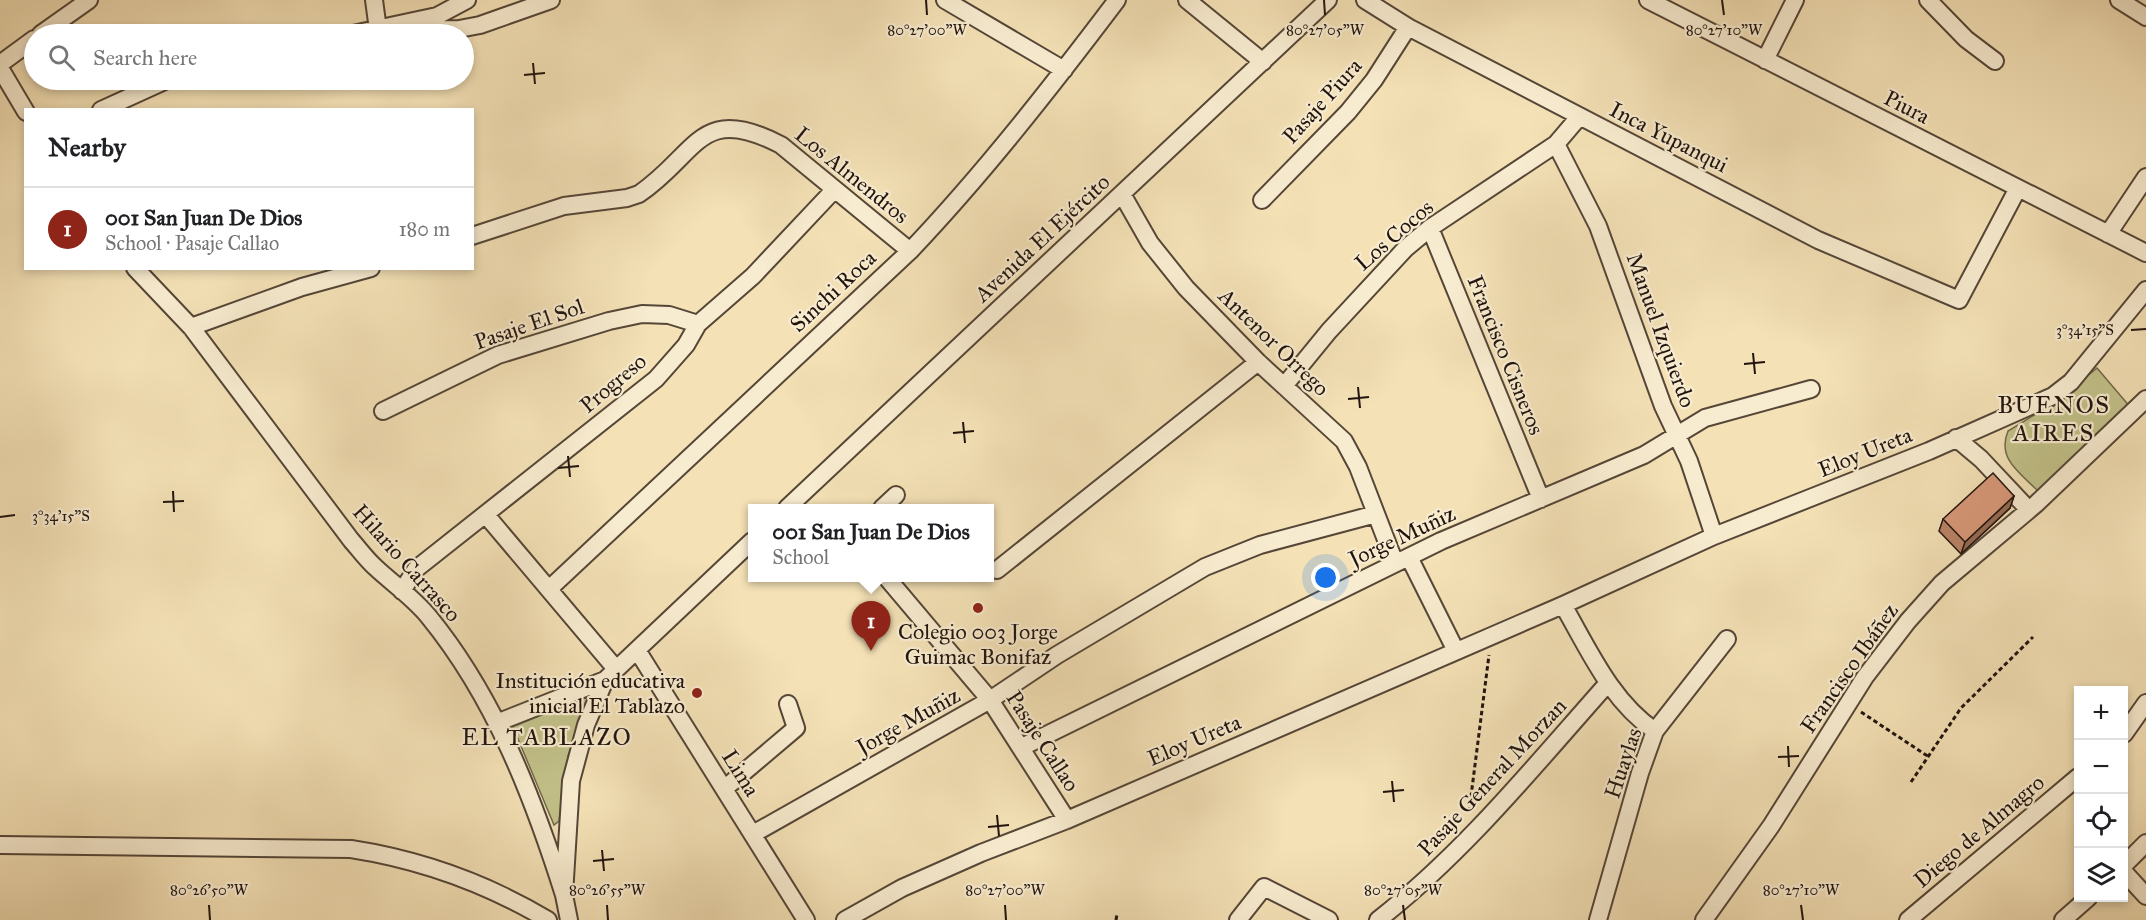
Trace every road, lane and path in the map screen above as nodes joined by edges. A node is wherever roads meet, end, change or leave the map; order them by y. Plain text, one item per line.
1 (89, 0) edge
2 (375, 0) edge
3 (467, 0) edge
4 (551, 0) edge
5 (945, 0) edge
6 (1118, 0) edge
7 (1187, 0) edge
8 (1328, 0) edge
9 (1365, 0) edge
10 (1648, 0) edge
11 (1796, 0) edge
12 (1928, 0) edge
13 (2127, 2) edge
14 (2146, 17) edge
15 (55, 24) edge
16 (377, 24) edge
17 (403, 24) edge
18 (474, 26) edge
19 (1408, 27) junction
20 (24, 47) edge
21 (1765, 60) junction
22 (1995, 61) dead end
23 (1263, 62) junction
24 (0, 66) edge
25 (1064, 70) junction
26 (145, 90) edge
27 (24, 108) edge
28 (105, 108) edge
29 (1580, 117) junction
30 (1556, 144) junction
31 (2146, 177) edge
32 (2018, 188) junction
33 (834, 190) junction
34 (1122, 194) junction
35 (1262, 200) dead end
36 (1430, 228) junction
37 (2108, 234) junction
38 (474, 235) edge
39 (909, 251) junction
40 (2146, 253) edge
41 (137, 270) edge
42 (364, 270) edge
43 (2146, 290) edge
44 (698, 324) junction
45 (191, 327) junction
46 (1258, 362) junction
47 (1284, 386) junction
48 (1811, 389) dead end
49 (2146, 399) edge
50 (383, 411) dead end
51 (1676, 434) junction
52 (1956, 438) junction
53 (896, 495) dead end
54 (1541, 500) junction
55 (791, 504) edge
56 (886, 504) edge
57 (2029, 510) junction
58 (1376, 514) junction
59 (486, 515) junction
60 (1714, 536) junction
61 (748, 546) edge
62 (1402, 560) junction
63 (997, 570) dead end
64 (891, 582) edge
65 (549, 589) junction
66 (402, 591) junction
67 (1563, 605) junction
68 (1492, 635) junction
69 (2033, 637) dead end
70 (1727, 639) dead end
71 (636, 650) junction
72 (1456, 651) junction
73 (611, 674) junction
74 (1608, 683) junction
75 (990, 700) junction
76 (1848, 703) junction
77 (2146, 703) edge
78 (788, 704) dead end
79 (499, 722) junction
80 (2128, 728) edge
81 (1655, 731) junction
82 (1022, 747) junction
83 (1929, 758) junction
84 (2074, 781) edge
85 (1911, 782) dead end
86 (724, 789) junction
87 (1067, 820) junction
88 (753, 834) junction
89 (1466, 842) junction
90 (2146, 843) edge
91 (0, 845) edge
92 (2128, 861) edge
93 (2128, 876) edge
94 (564, 895) junction
95 (2146, 896) edge
96 (2083, 902) edge
97 (1117, 914) dead end
98 (548, 920) edge
99 (569, 920) edge
100 (806, 920) edge
101 (845, 920) edge
102 (1116, 920) edge
103 (1238, 920) edge
104 (1329, 920) edge
105 (1378, 920) edge
106 (1598, 920) edge
107 (1704, 920) edge
108 (1908, 920) edge
109 (2063, 920) edge

1 - 15 street
2 - 16 street
3 - 17 street
4 - 18 street
5 - 25 street
6 - 25 street, Sinchi Roca
7 - 23 street
8 - 23 street, Avenida El Ejército
9 - 19 street, Inca Yupanqui
10 - 21 street, Piura
11 - 21 street
12 - 22 street
13 - 14 street
19 - 29 street, Inca Yupanqui
19 - 35 street, Pasaje Piura
20 - 24 street
21 - 32 street, Piura
23 - 34 street, Avenida El Ejército
24 - 27 street
25 - 39 street, Sinchi Roca
26 - 28 street
29 - 30 street, Los Cocos
29 - 32 street, Inca Yupanqui
30 - 36 street, Los Cocos
30 - 51 street, Manuel Izquierdo
31 - 37 street
32 - 37 street, Piura
33 - 38 street, Los Almendros
33 - 39 street, Los Almendros
33 - 44 street, Progreso
34 - 46 street, Antenor Orrego
34 - 55 street, Avenida El Ejército
36 - 47 street, Los Cocos
36 - 54 street, Francisco Cisneros
37 - 40 street, Piura
39 - 65 street, Sinchi Roca
41 - 45 street, Hilario Carrasco
42 - 45 street
43 - 52 street, Eloy Ureta
44 - 50 street, Pasaje El Sol
44 - 59 street, Progreso
45 - 66 street, Hilario Carrasco
46 - 47 street, Antenor Orrego
46 - 63 street
47 - 58 street, Antenor Orrego
48 - 51 street, Jorge Muñiz
49 - 57 street, Francisco Ibáñez
51 - 54 street, Jorge Muñiz
51 - 60 street, Manuel Izquierdo
52 - 57 street
52 - 60 street, Eloy Ureta
53 - 56 street
54 - 62 street, Jorge Muñiz
57 - 76 street, Francisco Ibáñez
58 - 62 street, Antenor Orrego
58 - 75 street, Jorge Muñiz
59 - 65 street
59 - 66 street, Progreso
60 - 67 street, Eloy Ureta
61 - 71 street
62 - 72 street, Antenor Orrego
62 - 82 street, Jorge Muñiz
64 - 75 street, Pasaje Callao
65 - 73 street
66 - 79 street, Hilario Carrasco
67 - 68 street, Eloy Ureta
67 - 74 street
68 - 72 street, Eloy Ureta
68 - 89 path
69 - 83 path
70 - 81 street, Huaylas
71 - 73 street
71 - 86 street, Lima
72 - 87 street, Eloy Ureta
73 - 79 street
73 - 94 street
74 - 81 street
74 - 89 street, Pasaje General Morzan
75 - 82 street, Pasaje Callao
75 - 88 street, Jorge Muñiz
76 - 83 path
76 - 107 street, Francisco Ibáñez
77 - 80 street
78 - 86 street
79 - 94 street, Hilario Carrasco
81 - 106 street, Huaylas
82 - 87 street, Pasaje Callao
83 - 85 path
84 - 108 street, Diego de Almagro
86 - 88 street, Lima
87 - 101 street, Eloy Ureta
88 - 100 street, Lima
89 - 105 street, Pasaje General Morzan
90 - 92 street
91 - 98 street
93 - 95 street
94 - 99 street
96 - 109 street
97 - 102 path
103 - 104 street

